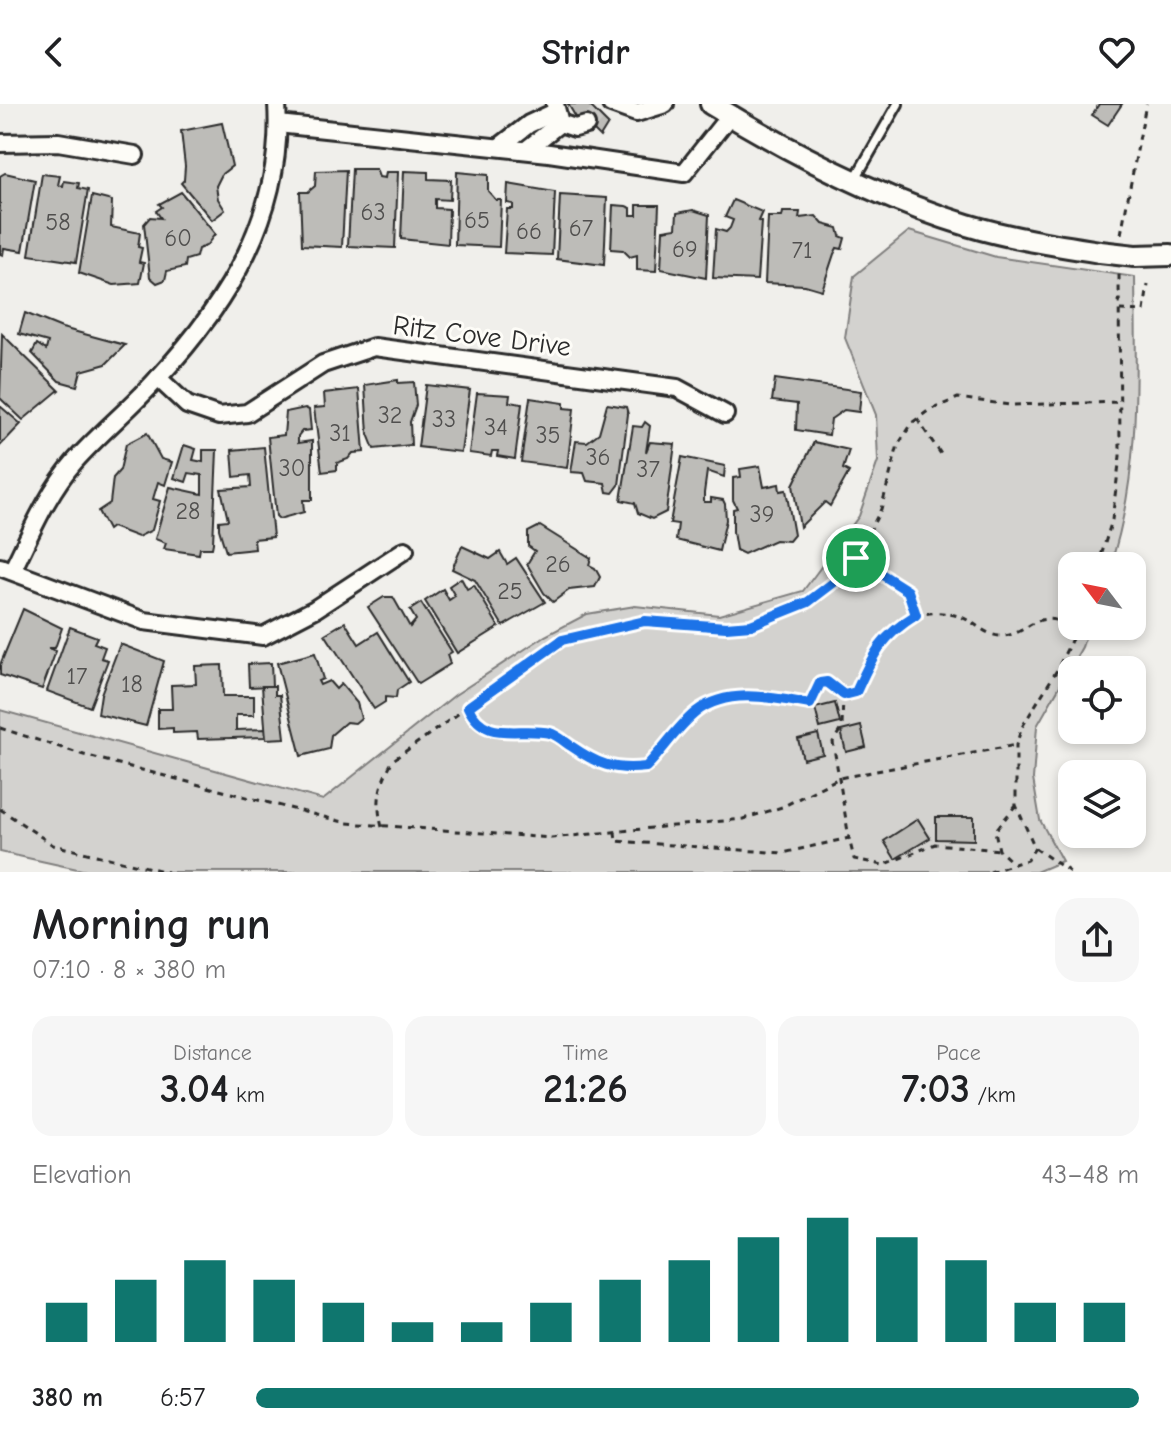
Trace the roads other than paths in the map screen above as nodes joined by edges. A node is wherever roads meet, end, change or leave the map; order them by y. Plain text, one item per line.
1 (277, 104) edge
2 (665, 104) edge
3 (711, 104) edge
4 (898, 104) edge
5 (600, 112) edge
6 (557, 113) edge
7 (730, 115) junction
8 (278, 124) junction
9 (0, 143) edge
10 (499, 147) junction
11 (526, 150) junction
12 (135, 155) dead end
13 (855, 180) junction
14 (1171, 255) edge
15 (158, 378) junction
16 (725, 414) dead end
17 (405, 550) dead end
18 (6, 569) edge

1 - 8 street
2 - 5 street
3 - 7 street
4 - 13 lane
5 - 6 street
6 - 10 street
6 - 11 street
7 - 11 street
7 - 13 street
8 - 10 street
8 - 15 street
9 - 12 street
10 - 11 street
13 - 14 street, bridge
15 - 16 street, Ritz Cove Drive
15 - 18 street
17 - 18 street

